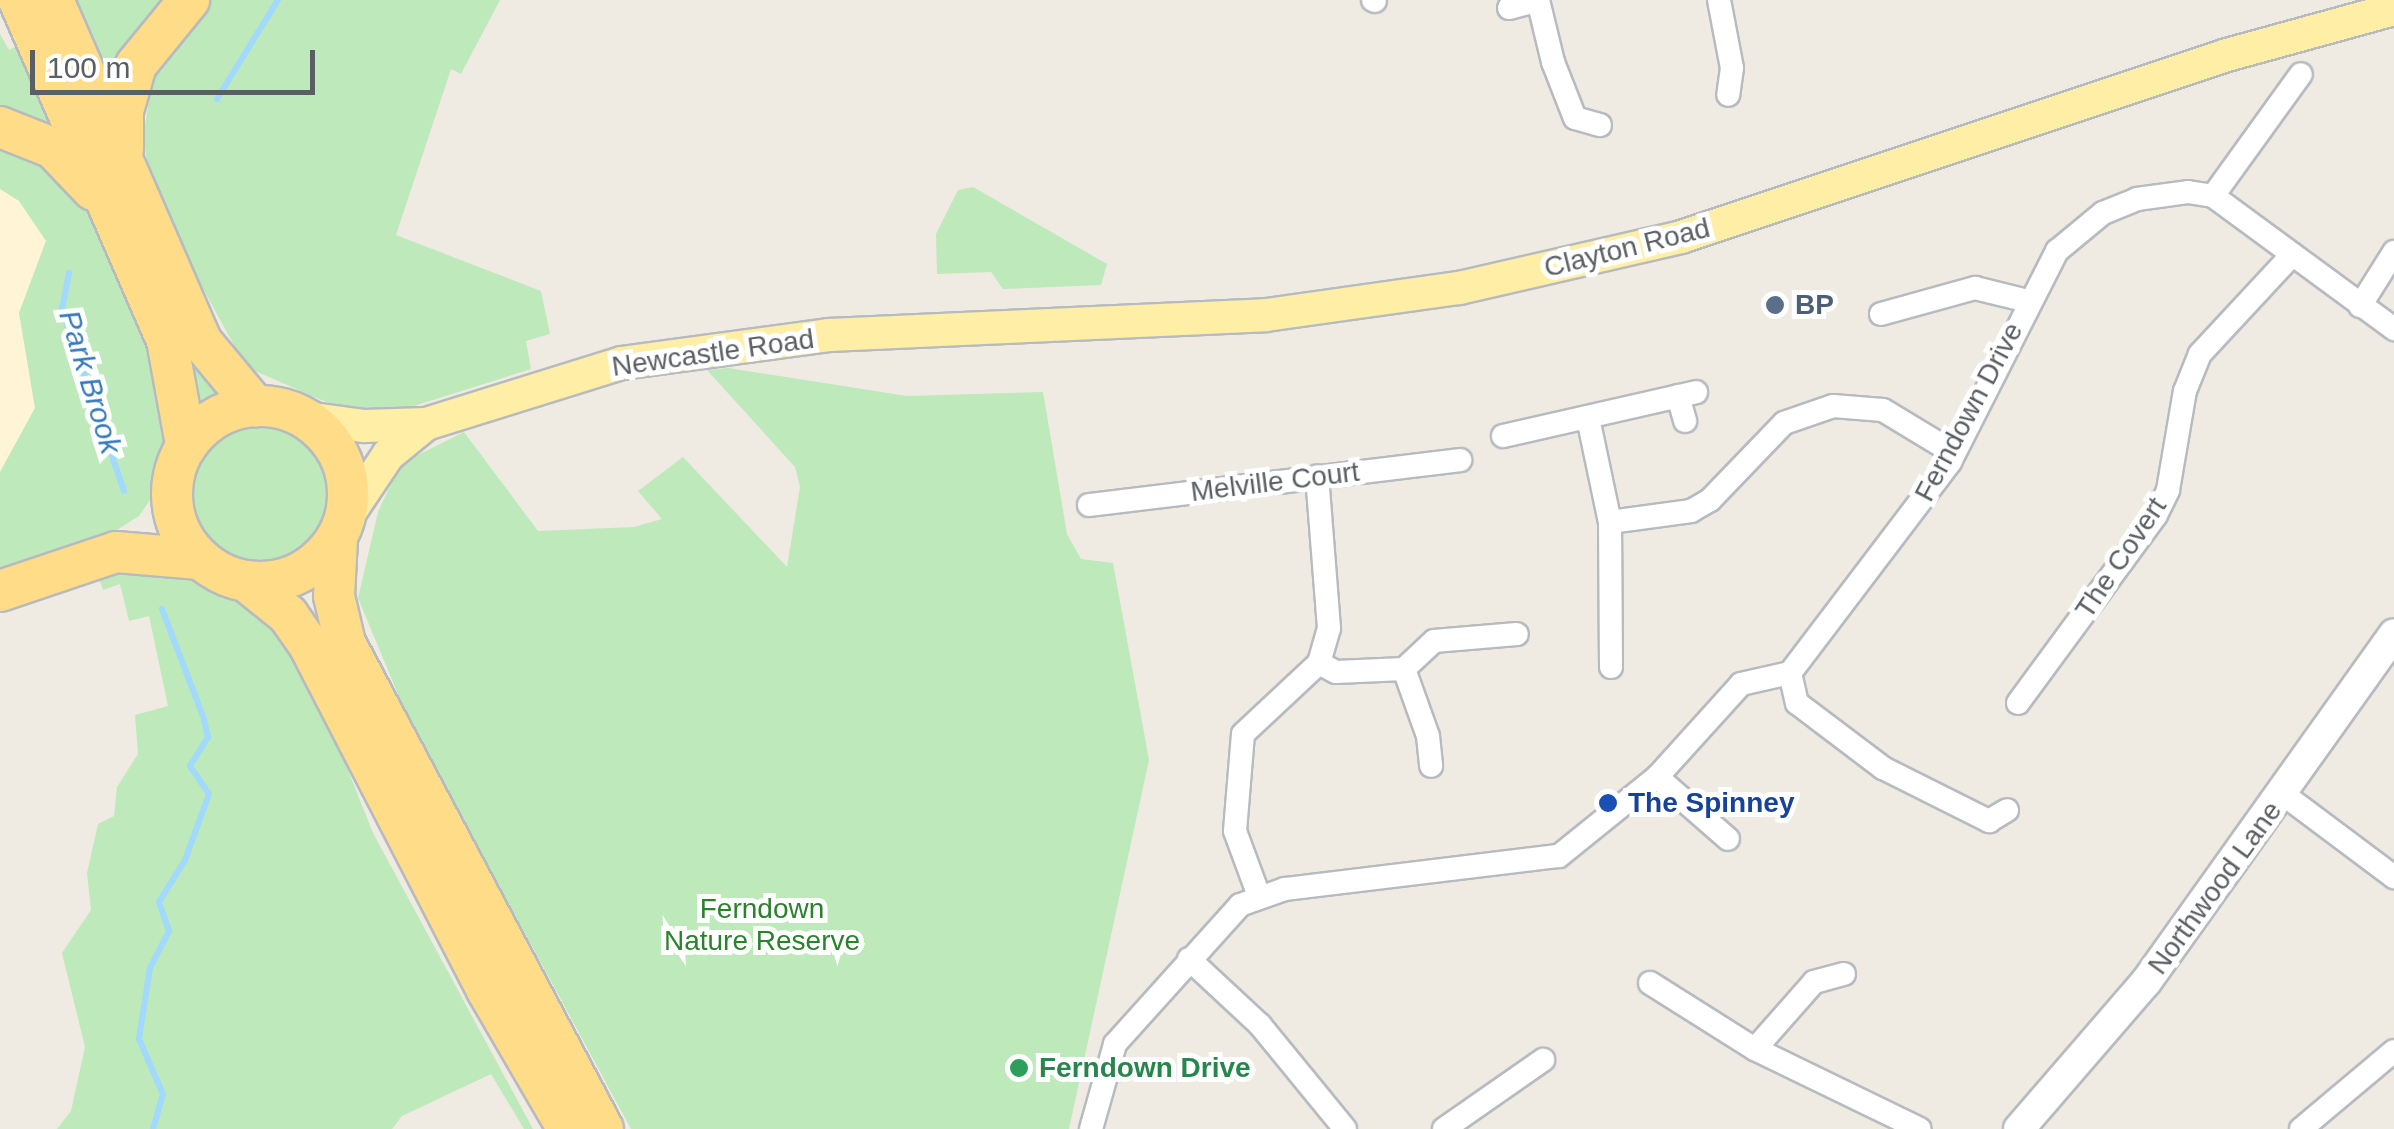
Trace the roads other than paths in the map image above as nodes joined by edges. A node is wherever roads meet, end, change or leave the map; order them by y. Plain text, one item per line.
1 (189, 0) edge
2 (1537, 0) edge
3 (1719, 0) edge
4 (1509, 8) dead end
5 (2394, 8) edge
6 (42, 12) edge
7 (2301, 74) dead end
8 (1728, 95) dead end
9 (1600, 126) dead end
10 (0, 127) edge
11 (115, 188) junction
12 (2213, 196) junction
13 (2394, 252) edge
14 (2290, 256) junction
15 (2028, 301) junction
16 (2360, 306) junction
17 (1881, 314) dead end
18 (2394, 329) edge
19 (829, 336) joint
20 (254, 406) junction
21 (306, 418) junction
22 (1588, 418) junction
23 (1685, 421) dead end
24 (426, 424) junction
25 (1504, 436) dead end
26 (186, 445) junction
27 (1954, 454) junction
28 (1460, 460) dead end
29 (1318, 476) junction
30 (172, 492) junction
31 (1089, 504) dead end
32 (1610, 522) junction
33 (341, 528) junction
34 (116, 552) junction
35 (200, 559) junction
36 (247, 582) junction
37 (0, 591) edge
38 (1517, 634) dead end
39 (2394, 634) edge
40 (1319, 663) junction
41 (1611, 668) dead end
42 (1404, 669) junction
43 (1790, 673) junction
44 (2018, 703) dead end
45 (1431, 766) dead end
46 (1658, 777) junction
47 (2283, 794) junction
48 (2007, 810) dead end
49 (1728, 839) dead end
50 (2394, 876) edge
51 (1259, 896) junction
52 (1190, 959) junction
53 (1844, 974) dead end
54 (1650, 983) dead end
55 (1755, 1049) junction
56 (2394, 1051) edge
57 (1543, 1060) dead end
58 (568, 1129) edge
59 (603, 1129) edge
60 (1091, 1129) edge
61 (1345, 1129) edge
62 (1444, 1129) edge
63 (1920, 1129) edge
64 (2019, 1129) edge
65 (2301, 1129) edge

1 - 11 highway
2 - 4 street
2 - 9 street
3 - 8 street
5 - 19 main road, Clayton Road
6 - 11 highway
7 - 12 street
10 - 11 highway
11 - 20 highway
11 - 26 highway
12 - 14 street
12 - 15 street, Ferndown Drive
13 - 16 street
14 - 16 street
14 - 44 street, The Covert
15 - 17 street
15 - 27 street, Ferndown Drive
16 - 18 street
19 - 24 main road, Newcastle Road
20 - 21 highway
20 - 26 highway
21 - 24 main road, Newcastle Road
21 - 33 highway
22 - 23 street
22 - 25 street
22 - 32 street
24 - 33 main road, Newcastle Road
26 - 30 highway
27 - 32 street
27 - 43 street, Ferndown Drive
28 - 29 street, Melville Court
29 - 31 street, Melville Court
29 - 40 street
30 - 34 highway
30 - 35 highway
32 - 41 street
33 - 36 highway
33 - 59 highway
34 - 35 highway
34 - 37 highway
35 - 36 highway
36 - 58 highway
38 - 42 street
39 - 47 street, Northwood Lane
40 - 42 street
40 - 51 street
42 - 45 street
43 - 46 street
43 - 48 street
46 - 49 street
46 - 51 street
47 - 50 street
47 - 64 street, Northwood Lane
51 - 52 street
52 - 60 street
52 - 61 street
53 - 55 street
54 - 55 street
55 - 63 street
56 - 65 street
57 - 62 street

